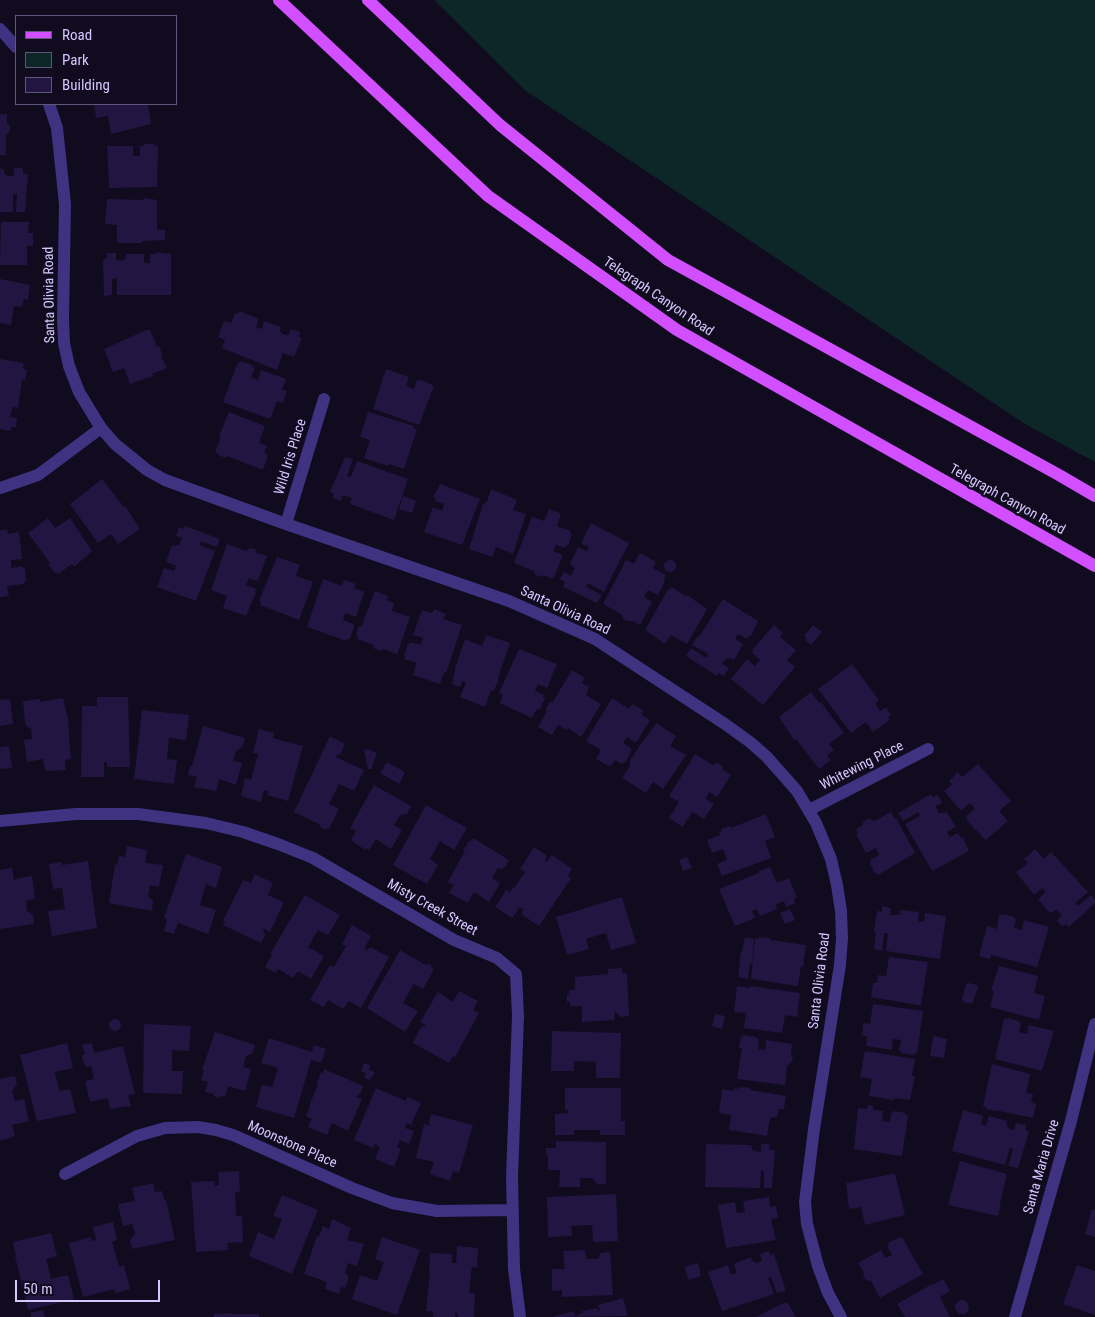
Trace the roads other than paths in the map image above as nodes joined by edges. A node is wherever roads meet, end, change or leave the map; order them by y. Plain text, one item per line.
1 (280, 0) edge
2 (368, 0) edge
3 (0, 29) edge
4 (15, 47) edge
5 (49, 105) edge
6 (324, 398) dead end
7 (101, 428) junction
8 (0, 488) edge
9 (1095, 496) edge
10 (286, 524) junction
11 (1095, 566) edge
12 (928, 749) dead end
13 (809, 810) junction
14 (0, 821) edge
15 (1095, 1024) edge
16 (65, 1174) dead end
17 (513, 1210) junction
18 (520, 1317) edge
19 (841, 1317) edge
20 (1015, 1317) edge

1 - 11 main road, Telegraph Canyon Road
2 - 9 main road
3 - 4 street
5 - 7 street, Santa Olivia Road
6 - 10 street, Wild Iris Place
7 - 8 street
7 - 10 street, Santa Olivia Road
10 - 13 street, Santa Olivia Road
12 - 13 street, Whitewing Place
13 - 19 street, Santa Olivia Road
14 - 17 street, Misty Creek Street
15 - 20 street, Santa Maria Drive
16 - 17 street, Moonstone Place
17 - 18 street, Misty Creek Street

